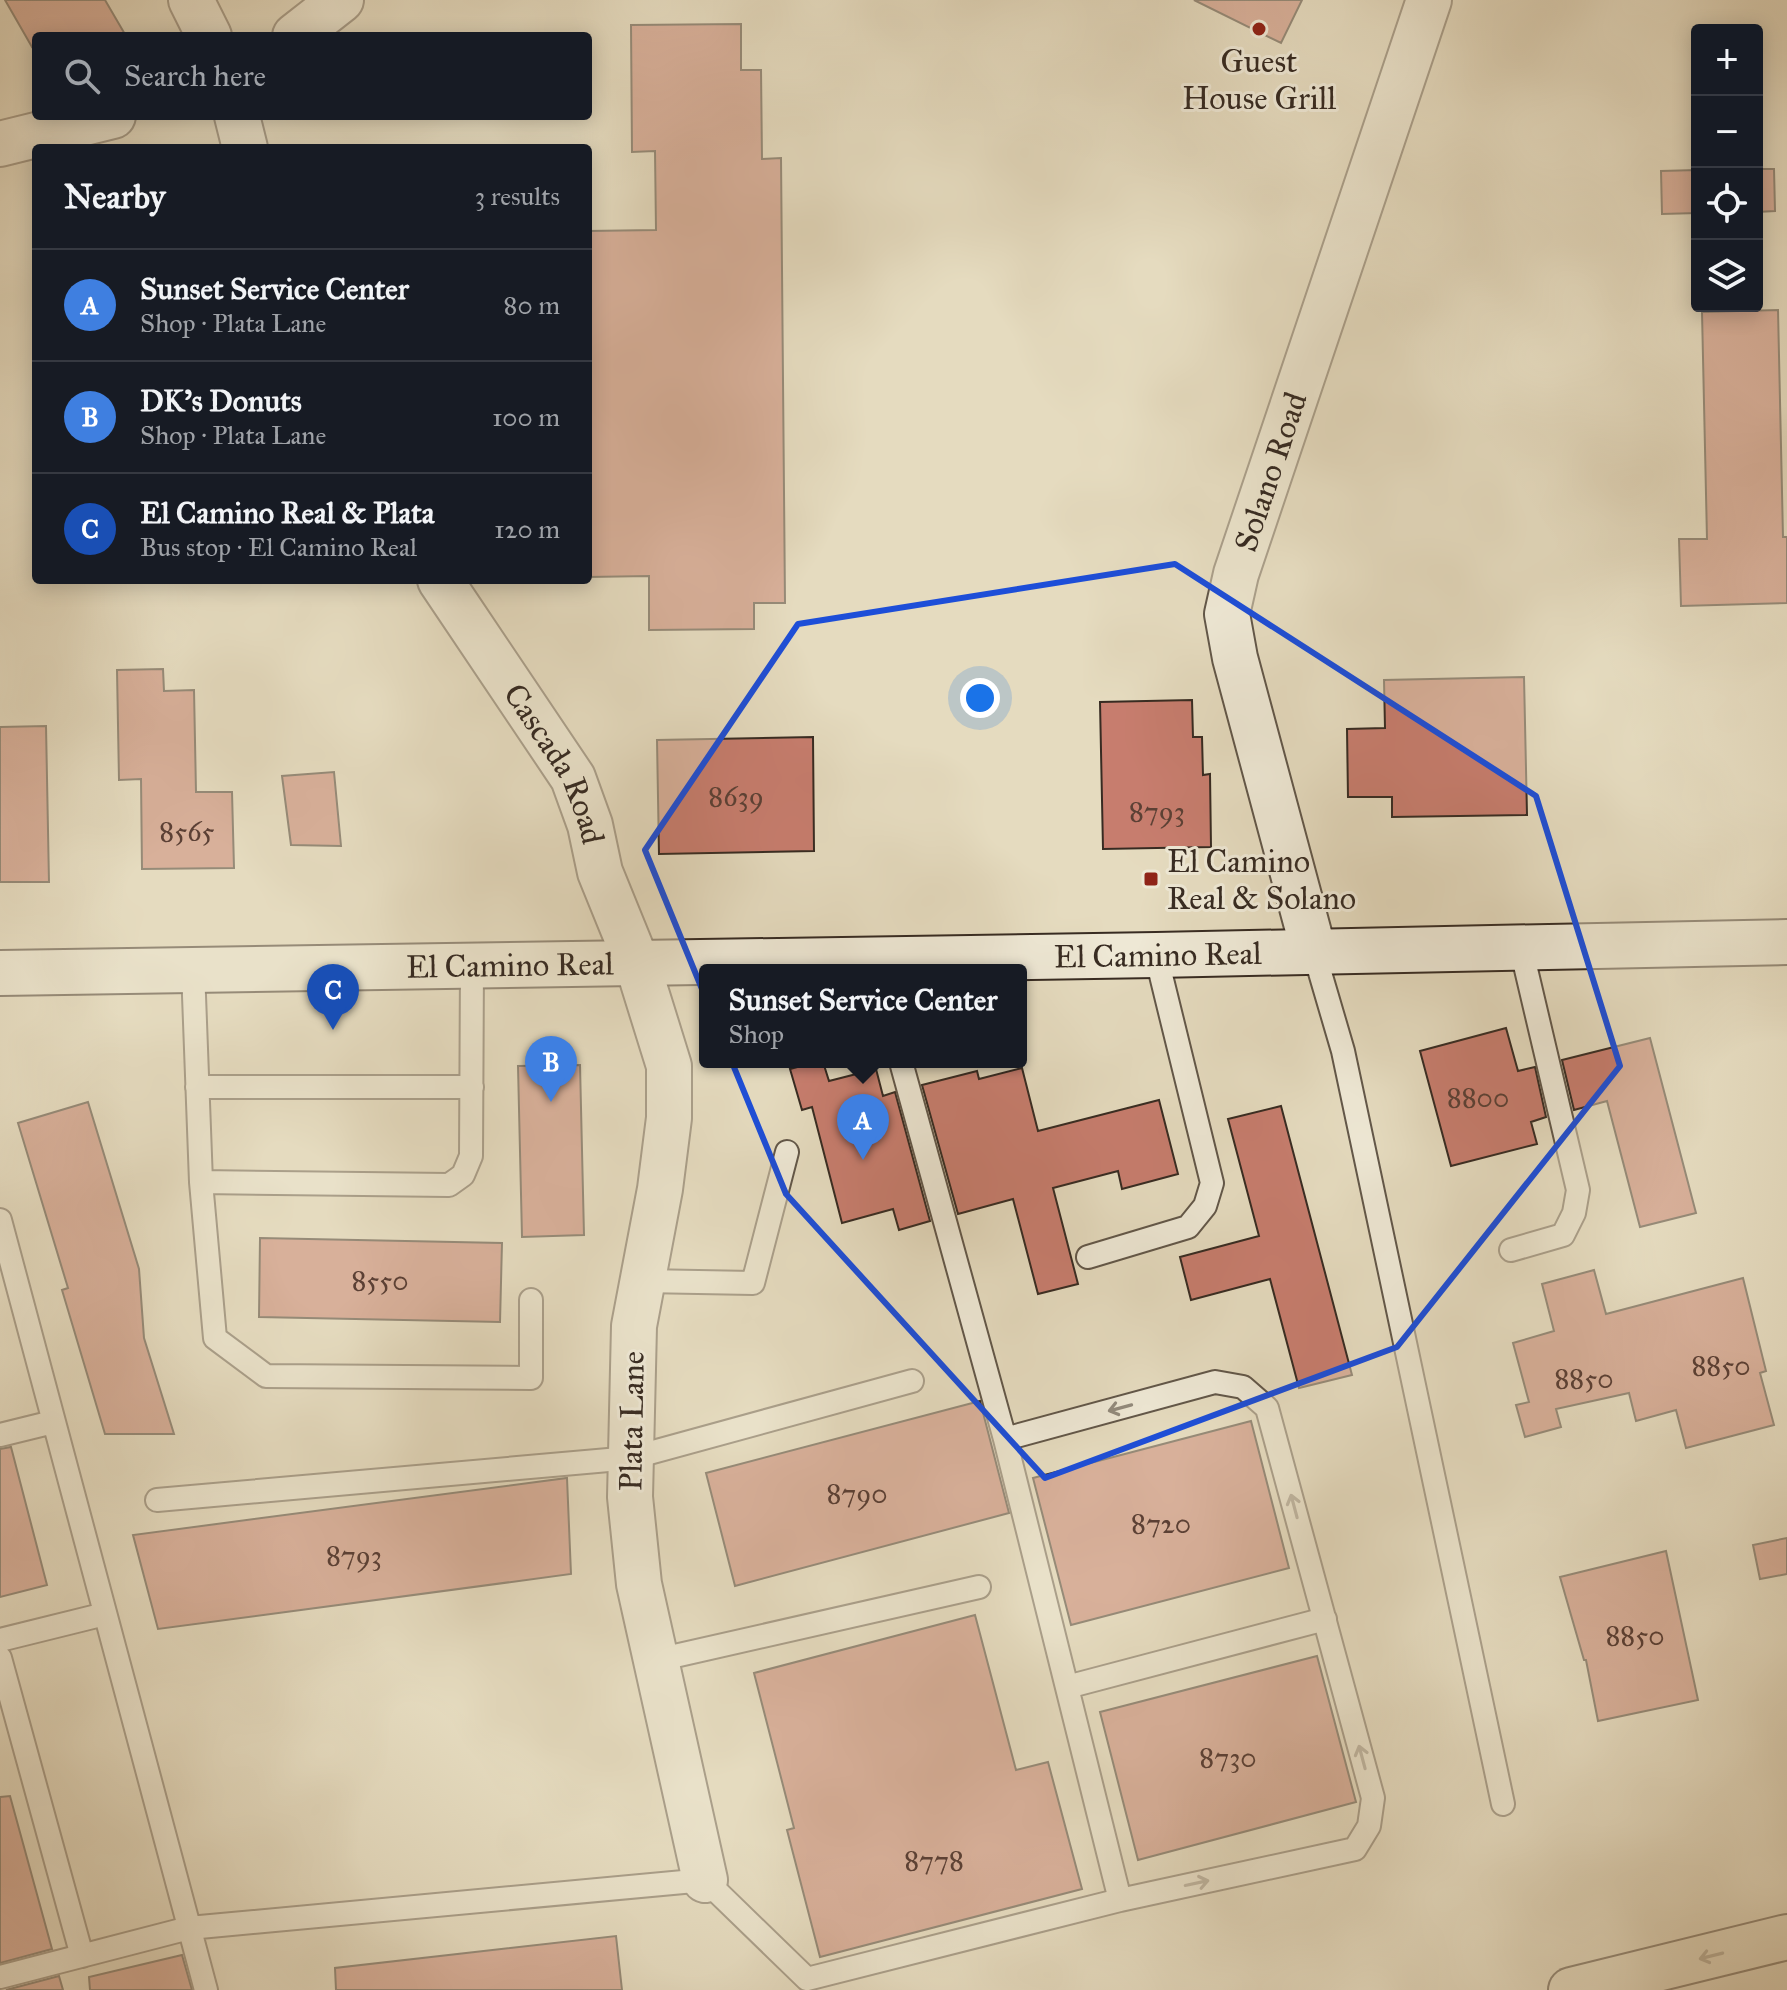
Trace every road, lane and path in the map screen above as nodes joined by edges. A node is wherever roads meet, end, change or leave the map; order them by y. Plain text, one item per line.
1 (191, 0) edge
2 (341, 0) edge
3 (1429, 0) edge
4 (207, 32) edge
5 (300, 32) edge
6 (97, 120) edge
7 (238, 120) edge
8 (0, 144) edge
9 (244, 144) edge
10 (443, 584) edge
11 (1787, 942) edge
12 (1521, 948) junction
13 (1314, 952) junction
14 (1156, 955) junction
15 (637, 963) junction
16 (886, 964) edge
17 (472, 965) junction
18 (193, 969) junction
19 (0, 973) edge
20 (903, 1068) edge
21 (197, 1087) junction
22 (472, 1087) junction
23 (787, 1152) dead end
24 (201, 1182) junction
25 (0, 1220) edge
26 (1511, 1250) dead end
27 (1088, 1257) dead end
28 (6, 1264) edge
29 (643, 1281) junction
30 (531, 1300) dead end
31 (912, 1381) dead end
32 (53, 1422) junction
33 (0, 1435) edge
34 (1005, 1439) junction
35 (631, 1458) junction
36 (157, 1500) dead end
37 (979, 1587) dead end
38 (105, 1614) junction
39 (1325, 1619) junction
40 (0, 1640) edge
41 (0, 1658) edge
42 (657, 1660) junction
43 (1067, 1687) junction
44 (1503, 1804) dead end
45 (705, 1880) junction
46 (1120, 1900) junction
47 (189, 1928) junction
48 (1787, 1937) edge
49 (82, 1956) junction
50 (0, 1977) edge
51 (206, 1990) edge
52 (1571, 1990) edge

1 - 4 street
2 - 5 street
3 - 13 street, Solano Road
6 - 8 street
7 - 9 street
10 - 15 street, Cascada Road
11 - 12 street, El Camino Real
12 - 13 street, El Camino Real
12 - 26 lane
13 - 14 street, El Camino Real
13 - 44 lane
14 - 16 street, El Camino Real
14 - 27 lane
15 - 16 street, El Camino Real
15 - 17 street, El Camino Real
15 - 29 street, Plata Lane
17 - 18 street, El Camino Real
17 - 22 lane
18 - 19 street, El Camino Real
18 - 21 lane
20 - 34 lane
21 - 22 lane
21 - 24 lane
22 - 24 lane
23 - 29 lane
24 - 30 lane
25 - 28 lane
28 - 32 lane
29 - 35 street, Plata Lane
31 - 35 lane
32 - 33 lane
32 - 38 lane
39 -> 34 lane
34 - 43 lane
35 - 36 lane
35 - 42 street, Plata Lane
37 - 42 lane
38 - 40 lane
38 - 47 lane
39 - 43 lane
46 -> 39 lane
41 - 49 lane
42 - 45 street, Plata Lane
43 - 46 lane
45 - 46 lane
45 - 47 lane
47 - 49 lane
47 - 51 lane
48 -> 52 highway
49 - 50 lane

